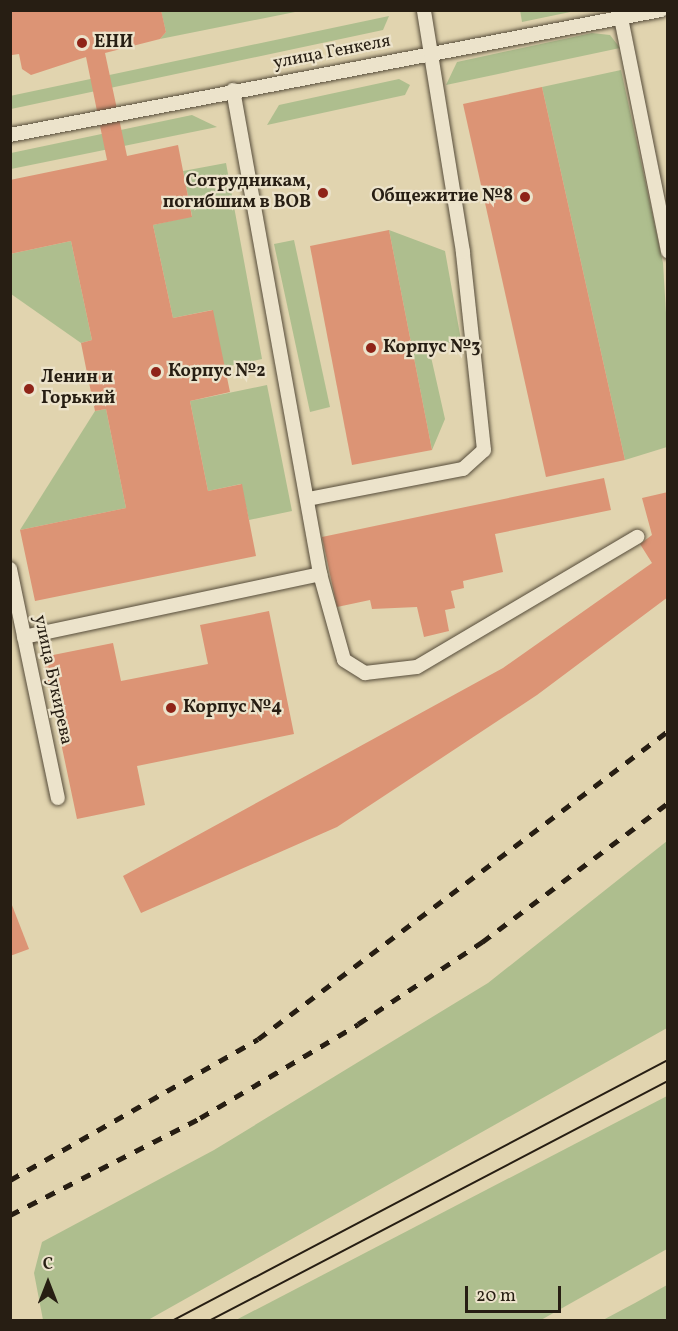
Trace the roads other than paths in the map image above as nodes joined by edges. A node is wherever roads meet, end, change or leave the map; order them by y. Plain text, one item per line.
1 (424, 10) edge
2 (661, 10) edge
3 (621, 18) junction
4 (430, 53) junction
5 (233, 90) junction
6 (10, 135) edge
7 (668, 251) edge
8 (308, 499) junction
9 (637, 537) dead end
10 (10, 569) edge
11 (320, 574) junction
12 (24, 637) junction
13 (58, 798) dead end

1 - 4 lane
2 - 3 lane, улица Генкеля
3 - 4 lane, улица Генкеля
3 - 7 lane
4 - 5 lane, улица Генкеля
4 - 8 lane
5 - 6 lane, улица Генкеля
5 - 8 lane
8 - 11 lane
9 - 11 lane
10 - 12 lane, улица Букирева
11 - 12 lane
12 - 13 lane, улица Букирева

